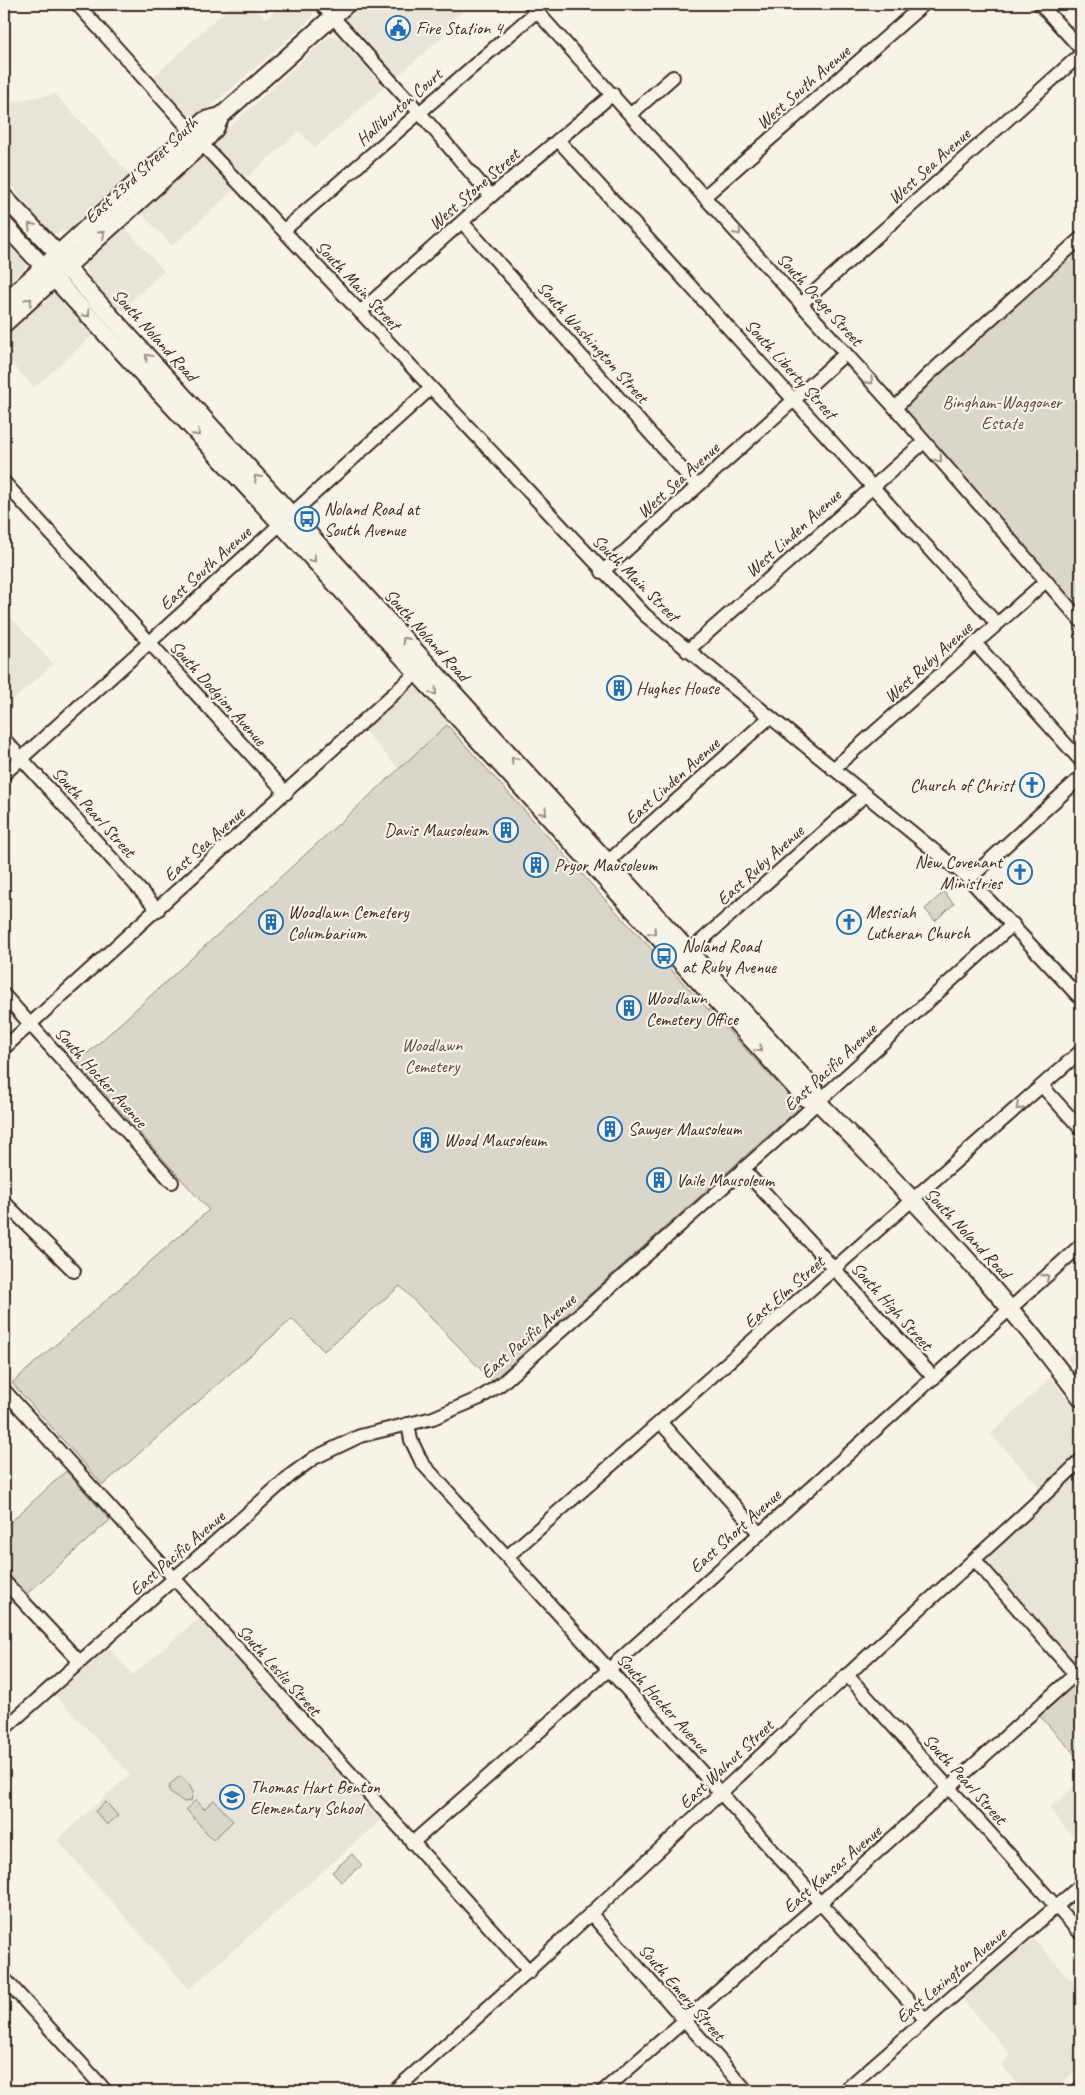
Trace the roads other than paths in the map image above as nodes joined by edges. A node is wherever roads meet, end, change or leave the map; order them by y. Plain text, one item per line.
1 (77, 4) edge
2 (320, 4) edge
3 (348, 4) edge
4 (924, 4) edge
5 (1040, 4) edge
6 (534, 7) edge
7 (333, 17) junction
8 (1081, 50) edge
9 (1081, 54) edge
10 (673, 77) dead end
11 (613, 94) junction
12 (420, 112) junction
13 (631, 114) junction
14 (197, 138) junction
15 (558, 140) junction
16 (5, 196) edge
17 (491, 196) junction
18 (705, 196) junction
19 (462, 222) junction
20 (4, 224) edge
21 (284, 230) junction
22 (1081, 238) edge
23 (56, 266) junction
24 (4, 303) edge
25 (801, 304) junction
26 (360, 312) junction
27 (4, 324) edge
28 (845, 354) junction
29 (431, 388) junction
30 (795, 399) junction
31 (895, 408) junction
32 (924, 442) junction
33 (4, 482) edge
34 (697, 486) junction
35 (873, 486) junction
36 (285, 518) junction
37 (602, 572) junction
38 (1046, 581) junction
39 (1081, 621) edge
40 (997, 624) junction
41 (149, 643) junction
42 (975, 643) junction
43 (687, 651) junction
44 (422, 668) junction
45 (770, 717) junction
46 (4, 739) edge
47 (22, 758) junction
48 (1081, 761) edge
49 (833, 769) junction
50 (4, 774) edge
51 (1081, 777) edge
52 (286, 793) junction
53 (865, 795) junction
54 (602, 866) junction
55 (969, 879) junction
56 (158, 910) junction
57 (1013, 924) junction
58 (684, 956) junction
59 (4, 995) edge
60 (1081, 999) edge
61 (31, 1024) junction
62 (4, 1048) edge
63 (1081, 1051) edge
64 (1042, 1086) junction
65 (818, 1102) junction
66 (1081, 1129) edge
67 (743, 1168) junction
68 (172, 1182) dead end
69 (4, 1202) edge
70 (912, 1202) junction
71 (1081, 1245) edge
72 (836, 1270) junction
73 (74, 1271) dead end
74 (1010, 1308) junction
75 (934, 1378) junction
76 (4, 1390) edge
77 (1081, 1398) edge
78 (408, 1424) junction
79 (661, 1424) junction
80 (1081, 1460) edge
81 (759, 1533) junction
82 (508, 1556) junction
83 (975, 1560) junction
84 (174, 1579) junction
85 (4, 1581) edge
86 (80, 1662) junction
87 (609, 1669) junction
88 (847, 1675) junction
89 (1079, 1675) edge
90 (4, 1729) edge
91 (950, 1788) junction
92 (720, 1793) junction
93 (412, 1842) junction
94 (1081, 1886) edge
95 (820, 1903) junction
96 (1057, 1908) junction
97 (592, 1914) junction
98 (1081, 1934) edge
99 (530, 1972) junction
100 (4, 1978) edge
101 (926, 2020) junction
102 (683, 2021) junction
103 (106, 2091) edge
104 (394, 2091) edge
105 (603, 2091) edge
106 (747, 2091) edge
107 (844, 2091) edge

1 - 14 street, South Main Street
2 - 7 street
3 - 7 main road, East 23rd Street South
4 - 18 street, West South Avenue
5 - 8 street
6 - 11 street, South Osage Street
6 - 12 street, Halliburton Court
7 - 12 street
7 - 14 main road, East 23rd Street South
9 - 25 street, West Sea Avenue
10 - 13 street
11 - 13 street, South Osage Street
11 - 15 street, West Stone Street
12 - 17 street
12 - 21 street, Halliburton Court
13 - 18 street, South Osage Street
14 - 21 street, South Main Street
14 - 23 main road, East 23rd Street South
15 - 17 street, West Stone Street
15 - 30 street, South Liberty Street
23 -> 16 main road, South Noland Road
17 - 19 street, West Stone Street
18 -> 25 street, South Osage Street
19 - 26 street, West Stone Street
19 - 34 street, South Washington Street
20 - 23 main road, South Noland Road
21 - 26 street, South Main Street
22 - 31 street
23 - 24 main road, East 23rd Street South
27 -> 23 main road, East 23rd Street South
23 - 36 main road, South Noland Road
25 - 28 street, South Osage Street
26 - 29 street, South Main Street
28 - 30 street, West Sea Avenue
28 -> 31 street, South Osage Street
29 - 36 street, East South Avenue
29 - 37 street, South Main Street
30 - 34 street, West Sea Avenue
30 - 35 street, South Liberty Street
31 - 32 street, South Osage Street
32 - 35 street, West Linden Avenue
32 -> 38 street, South Osage Street
33 - 41 street, South Dodgion Avenue
34 - 37 street, West Sea Avenue
35 - 40 street, South Liberty Street
35 - 43 street, West Linden Avenue
36 - 41 street, East South Avenue
36 - 44 main road, South Noland Road
37 - 43 street, South Main Street
38 - 39 street, South Osage Street
38 - 40 street, West Ruby Avenue
40 - 42 street, West Ruby Avenue
41 - 47 street, East South Avenue
41 - 52 street, South Dodgion Avenue
42 - 48 street
42 - 49 street, West Ruby Avenue
43 - 45 street, South Main Street
44 - 52 street, East Sea Avenue
44 - 54 main road, South Noland Road
45 - 49 street, South Main Street
45 - 54 street, East Linden Avenue
46 - 47 street, South Pearl Street
47 - 50 street, East South Avenue
47 - 56 street, South Pearl Street
49 - 53 street, South Main Street
51 - 55 street
52 - 56 street, East Sea Avenue
53 - 55 street, South Main Street
53 - 58 street, East Ruby Avenue
54 - 58 main road, South Noland Road
55 - 57 street, South Main Street
56 - 61 street, East Sea Avenue
57 - 60 street, South Main Street
57 - 65 street, East Pacific Avenue
58 - 65 main road, South Noland Road
59 - 61 street, South Hocker Avenue
61 - 62 street, East Sea Avenue
61 - 68 street, South Hocker Avenue
63 - 64 street, East Elm Street
64 - 66 street
64 -> 70 street, East Elm Street
65 - 67 street, East Pacific Avenue
65 - 70 main road, South Noland Road
67 - 72 street, South High Street
67 - 78 street, East Pacific Avenue
69 - 73 street
70 - 72 street, East Elm Street
70 - 74 main road, South Noland Road
74 -> 71 street, East Short Avenue
72 - 75 street, South High Street
72 - 79 street, East Elm Street
74 - 75 street, East Short Avenue
74 - 77 main road, South Noland Road
75 - 81 street, East Short Avenue
76 - 84 street, South Leslie Street
78 - 82 street, South Hocker Avenue
78 - 84 street, East Pacific Avenue
79 - 81 street
79 - 82 street, East Elm Street
80 - 83 street, East Walnut Street
81 - 87 street, East Short Avenue
82 - 87 street, South Hocker Avenue
83 - 88 street, East Walnut Street
83 - 89 street
84 - 86 street, East Pacific Avenue
84 - 93 street, South Leslie Street
85 - 86 street
86 - 90 street, East Pacific Avenue
87 - 92 street, South Hocker Avenue
87 - 93 street, East Short Avenue
88 - 91 street, South Pearl Street
88 - 92 street, East Walnut Street
89 - 91 street, East Kansas Avenue
91 - 95 street, East Kansas Avenue
91 - 96 street, South Pearl Street
92 - 95 street, South Hocker Avenue
92 - 97 street, East Walnut Street
93 - 99 street, South Leslie Street
94 - 96 street, East Lexington Avenue
95 - 101 street, South Hocker Avenue
95 - 102 street, East Kansas Avenue
96 - 98 street, South Pearl Street
96 - 101 street, East Lexington Avenue
97 - 99 street, East Walnut Street
97 - 102 street, South Emery Street
99 - 104 street, East Walnut Street
100 - 103 street
101 - 107 street, East Lexington Avenue
102 - 105 street, East Kansas Avenue
102 - 106 street, South Emery Street

